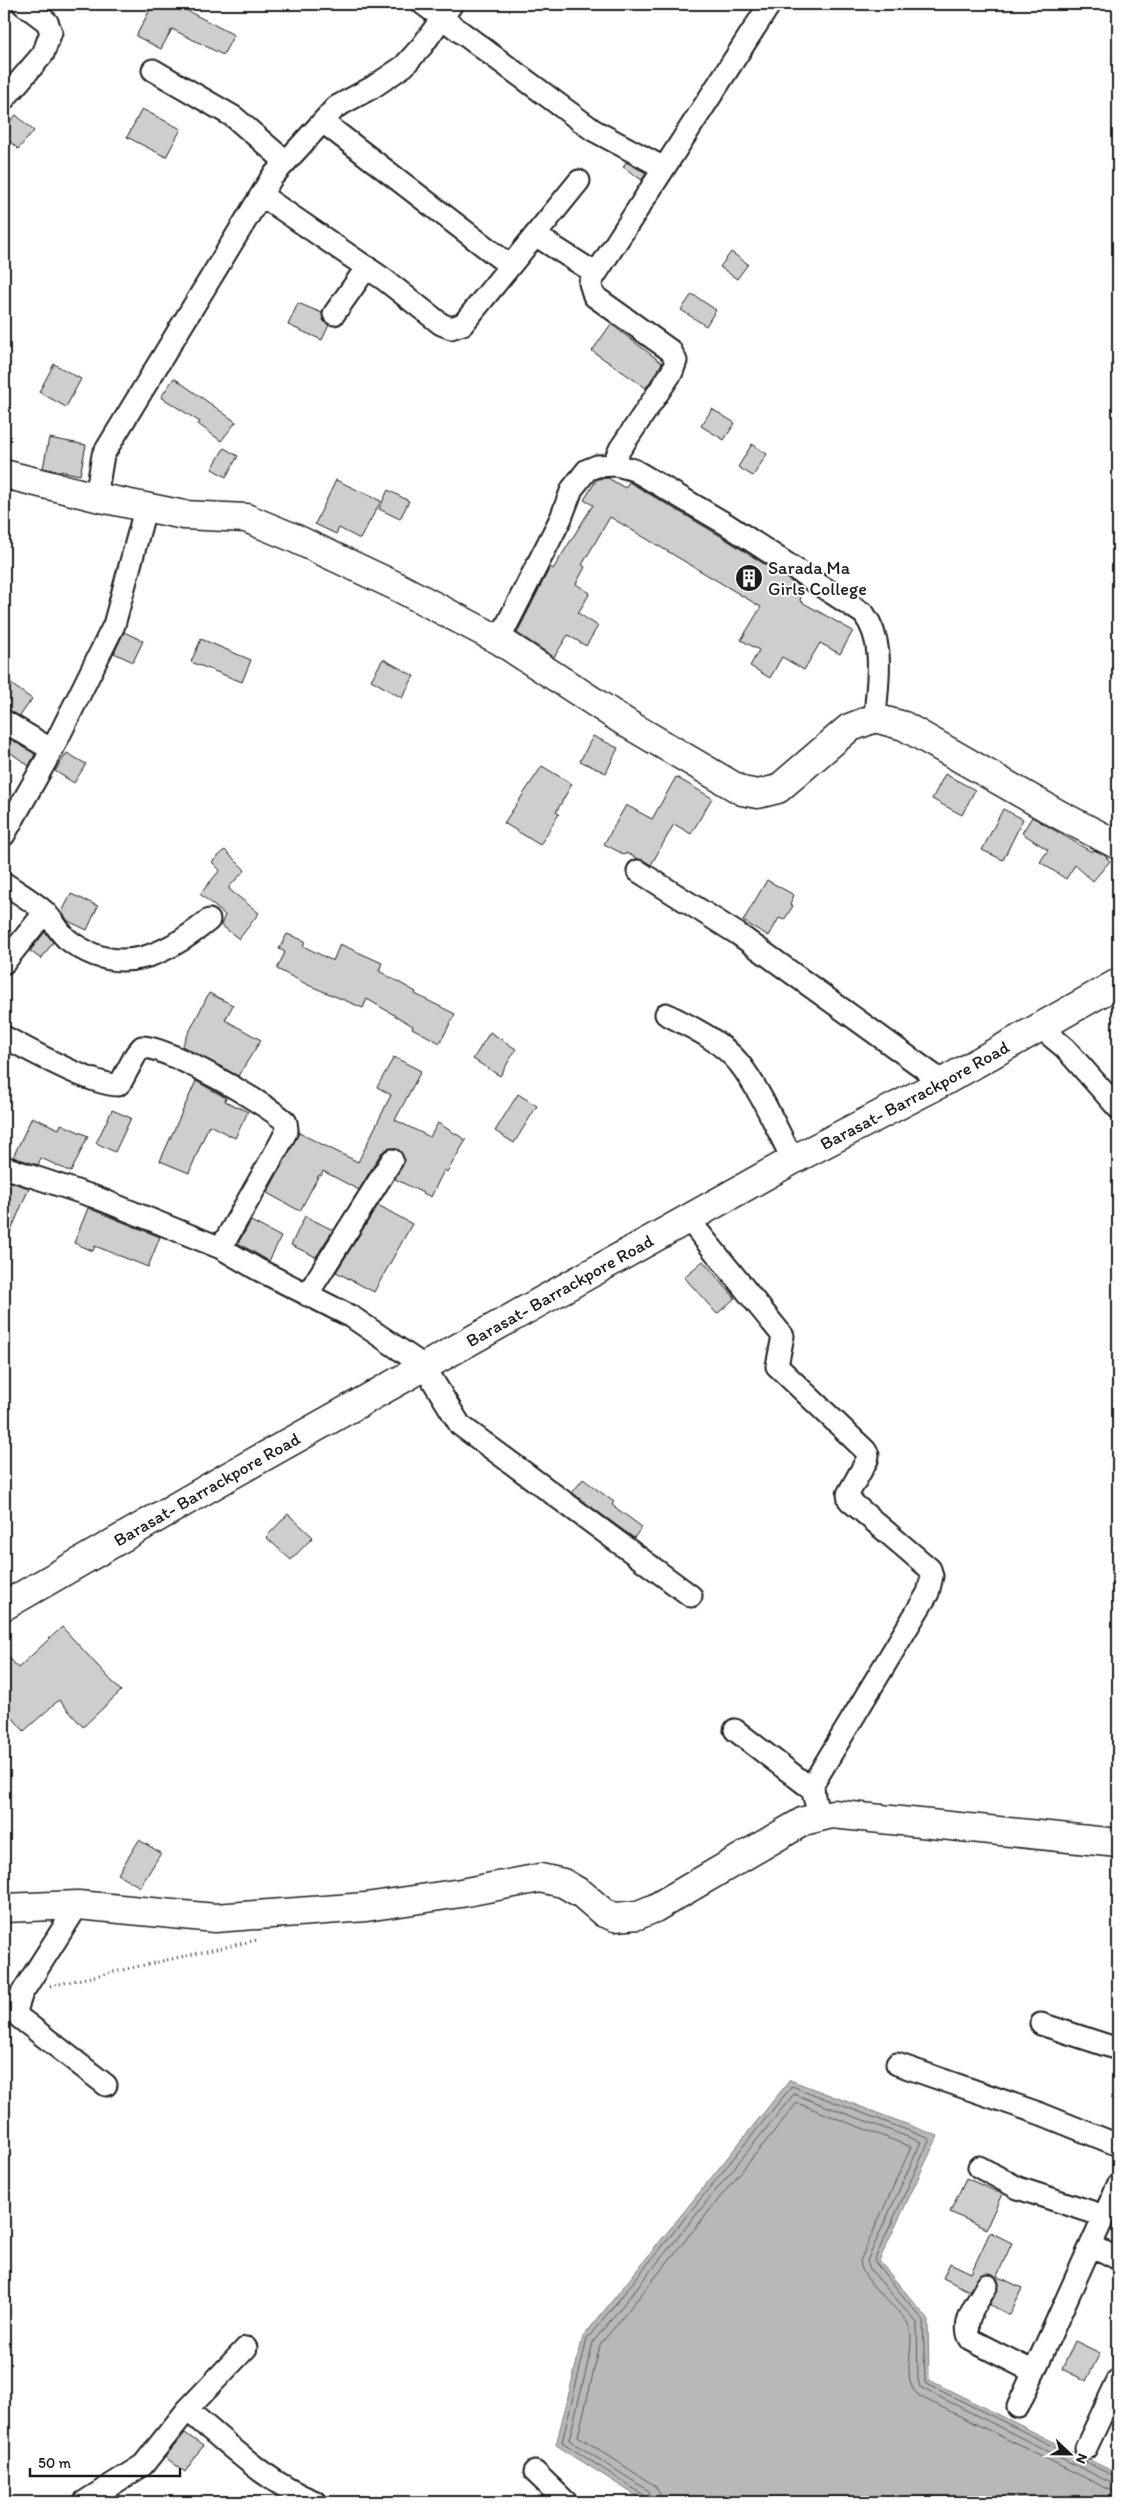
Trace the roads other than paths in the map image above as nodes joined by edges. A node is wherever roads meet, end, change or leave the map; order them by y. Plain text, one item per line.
1 (23, 4) edge
2 (423, 4) edge
3 (770, 4) edge
4 (448, 11) edge
5 (153, 70) dead end
6 (4, 99) edge
7 (323, 122) junction
8 (286, 162) junction
9 (664, 168) junction
10 (579, 182) dead end
11 (261, 195) junction
12 (535, 235) junction
13 (510, 266) junction
14 (367, 267) junction
15 (595, 274) junction
16 (334, 314) dead end
17 (616, 465) junction
18 (4, 474) edge
19 (96, 497) junction
20 (146, 506) junction
21 (499, 640) junction
22 (875, 718) junction
23 (4, 721) edge
24 (52, 750) junction
25 (4, 835) edge
26 (1118, 845) edge
27 (638, 871) dead end
28 (4, 883) edge
29 (45, 912) junction
30 (209, 920) dead end
31 (4, 962) edge
32 (1118, 983) edge
33 (666, 1014) dead end
34 (1041, 1028) junction
35 (4, 1037) edge
36 (943, 1082) junction
37 (1118, 1108) edge
38 (392, 1160) dead end
39 (793, 1160) junction
40 (4, 1167) edge
41 (689, 1220) junction
42 (221, 1248) junction
43 (307, 1295) junction
44 (424, 1366) junction
45 (691, 1596) dead end
46 (4, 1606) edge
47 (735, 1730) dead end
48 (816, 1803) junction
49 (1118, 1843) edge
50 (78, 1906) junction
51 (4, 1908) edge
52 (1041, 2024) dead end
53 (1118, 2049) edge
54 (897, 2064) dead end
55 (106, 2085) dead end
56 (1118, 2145) edge
57 (979, 2167) dead end
58 (1118, 2185) edge
59 (1104, 2216) junction
60 (1091, 2246) junction
61 (1118, 2259) edge
62 (987, 2285) dead end
63 (246, 2348) dead end
64 (1034, 2372) junction
65 (1118, 2380) edge
66 (1018, 2406) dead end
67 (187, 2410) junction
68 (1086, 2448) dead end
69 (536, 2472) dead end
70 (84, 2502) edge
71 (316, 2502) edge
72 (566, 2502) edge

1 - 6 street
2 - 4 street
3 - 9 street
4 - 7 street
4 - 9 street
5 - 8 street
7 - 8 street
7 - 13 street
8 - 11 street
9 - 15 street
10 - 12 street
11 - 14 street
11 - 19 street
12 - 13 street
12 - 15 street
13 - 14 street
14 - 16 street
15 - 17 street
17 - 21 street
17 - 22 street
18 - 19 street
19 - 20 street
20 - 21 street
20 - 24 street
21 - 22 street
22 - 26 street
23 - 24 street
24 - 25 street
27 - 36 street
28 - 29 street
29 - 30 street
29 - 31 street
32 - 34 street, Barasat- Barrackpore Road
33 - 39 street
34 - 36 street, Barasat- Barrackpore Road
34 - 37 street
35 - 42 street
36 - 39 street, Barasat- Barrackpore Road
38 - 43 street
39 - 41 street, Barasat- Barrackpore Road
40 - 42 street
41 - 44 street, Barasat- Barrackpore Road
41 - 48 street
42 - 43 street
43 - 44 street
44 - 45 street
44 - 46 street, Barasat- Barrackpore Road
47 - 48 street
48 - 49 street
48 - 50 street
50 - 51 street
50 - 55 street
52 - 53 street
54 - 56 street
57 - 59 street
58 - 59 street
59 - 60 street
60 - 61 street
60 - 64 street
62 - 64 street
63 - 67 street
64 - 66 street
65 - 68 street
67 - 70 street
67 - 71 street
69 - 72 street

